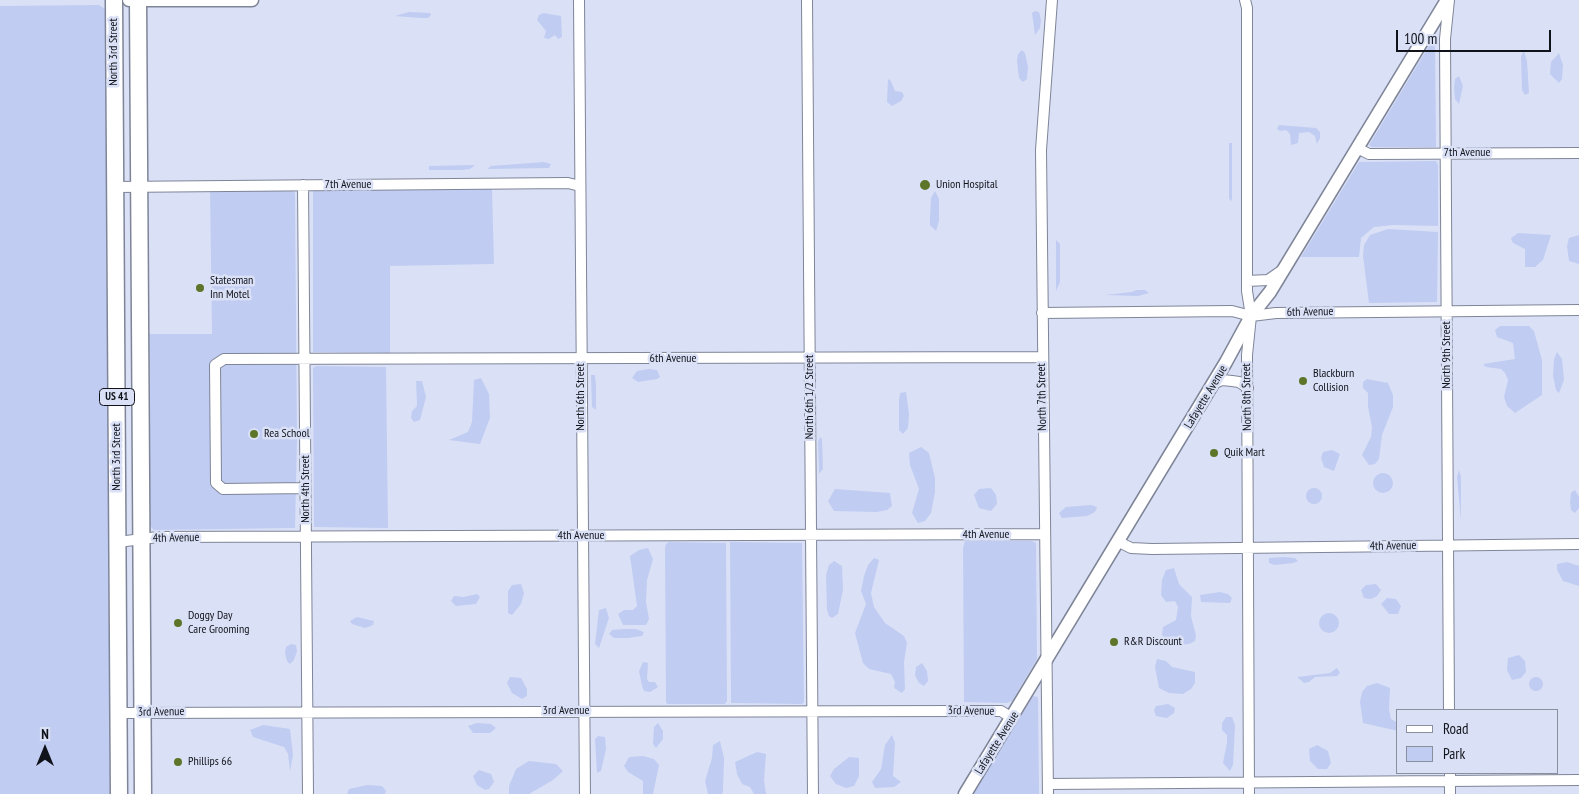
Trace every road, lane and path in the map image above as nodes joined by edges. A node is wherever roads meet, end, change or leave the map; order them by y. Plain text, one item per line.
1 (114, 0) edge
2 (130, 0) edge
3 (138, 0) edge
4 (252, 0) edge
5 (579, 0) edge
6 (807, 0) edge
7 (1052, 0) edge
8 (1245, 0) edge
9 (1448, 0) edge
10 (1357, 148) junction
11 (1446, 153) junction
12 (1579, 153) edge
13 (303, 185) junction
14 (115, 186) junction
15 (139, 186) junction
16 (580, 186) junction
17 (1284, 268) junction
18 (1247, 281) junction
19 (1579, 310) edge
20 (1447, 311) junction
21 (1042, 312) junction
22 (1251, 316) junction
23 (1042, 357) junction
24 (810, 358) junction
25 (581, 359) junction
26 (304, 360) junction
27 (1213, 384) junction
28 (1248, 388) junction
29 (306, 488) junction
30 (1044, 534) junction
31 (811, 535) junction
32 (583, 536) junction
33 (306, 537) junction
34 (141, 539) junction
35 (118, 542) junction
36 (1118, 542) junction
37 (1579, 544) edge
38 (1448, 545) junction
39 (1248, 548) junction
40 (1046, 664) junction
41 (1449, 709) edge
42 (584, 711) junction
43 (812, 711) junction
44 (142, 712) junction
45 (308, 712) junction
46 (119, 713) junction
47 (1012, 718) junction
48 (1450, 777) edge
49 (1579, 780) edge
50 (1249, 782) junction
51 (1048, 789) edge
52 (119, 794) edge
53 (143, 794) edge
54 (308, 794) edge
55 (585, 794) edge
56 (813, 794) edge
57 (966, 794) edge
58 (1249, 794) edge
59 (1450, 794) edge

1 - 14 highway, North 3rd Street / US 41
2 - 3 street
3 - 4 street
3 - 15 highway, North 3rd Street / US 41
5 - 16 street, North 6th Street
6 - 24 street, North 6th 1/2 Street
7 - 21 street, North 7th Street
8 - 18 street, North 8th Street
9 - 10 street, Lafayette Avenue
9 - 11 street, North 9th Street
10 - 11 street, 7th Avenue
10 - 17 street, Lafayette Avenue
11 - 12 street, 7th Avenue
11 - 20 street, North 9th Street
13 - 15 street, 7th Avenue
13 - 16 street, 7th Avenue
13 - 26 street, North 4th Street
14 - 15 street, 7th Avenue
14 - 35 highway, North 3rd Street / US 41
15 - 34 highway, North 3rd Street / US 41
16 - 25 street, North 6th Street
17 - 18 street
17 - 22 street, Lafayette Avenue
18 - 22 street, North 8th Street
19 - 20 street, 6th Avenue
20 - 22 street, 6th Avenue
20 - 38 street, North 9th Street
21 - 22 street, 6th Avenue
21 - 23 street, North 7th Street
22 - 27 street, Lafayette Avenue
22 - 28 street, North 8th Street
23 - 24 street, 6th Avenue
23 - 30 street, North 7th Street
24 - 25 street, 6th Avenue
24 - 31 street, North 6th 1/2 Street
25 - 26 street, 6th Avenue
25 - 32 street, North 6th Street
26 - 29 street, North 4th Street
26 - 29 street, 6th Avenue
27 - 28 street
27 - 36 street, Lafayette Avenue
28 - 39 street, North 8th Street
29 - 33 street, North 4th Street
30 - 31 street, 4th Avenue
30 - 40 street, North 7th Street
31 - 32 street, 4th Avenue
31 - 43 street, North 6th 1/2 Street
32 - 33 street, 4th Avenue
32 - 42 street, North 6th Street
33 - 34 street, 4th Avenue
33 - 45 street, North 4th Street
34 - 35 street, 4th Avenue
34 - 44 highway, North 3rd Street / US 41
35 - 46 highway, North 3rd Street / US 41
36 - 39 street, 4th Avenue
36 - 40 street, Lafayette Avenue
37 - 38 street, 4th Avenue
38 - 39 street, 4th Avenue
38 - 41 street, North 9th Street
39 - 50 street, North 8th Street
40 - 47 street, Lafayette Avenue
40 - 51 street, North 7th Street
42 - 43 street, 3rd Avenue
42 - 45 street, 3rd Avenue
42 - 55 street, North 6th Street
43 - 47 street, 3rd Avenue
43 - 56 street, North 6th 1/2 Street
44 - 45 street, 3rd Avenue
44 - 46 street, 3rd Avenue
44 - 53 highway, North 3rd Street / US 41
45 - 54 street, North 4th Street
46 - 52 highway, North 3rd Street / US 41
47 - 57 street, Lafayette Avenue
48 - 49 street
48 - 50 street
48 - 59 street
50 - 51 street
50 - 58 street, North 8th Street

